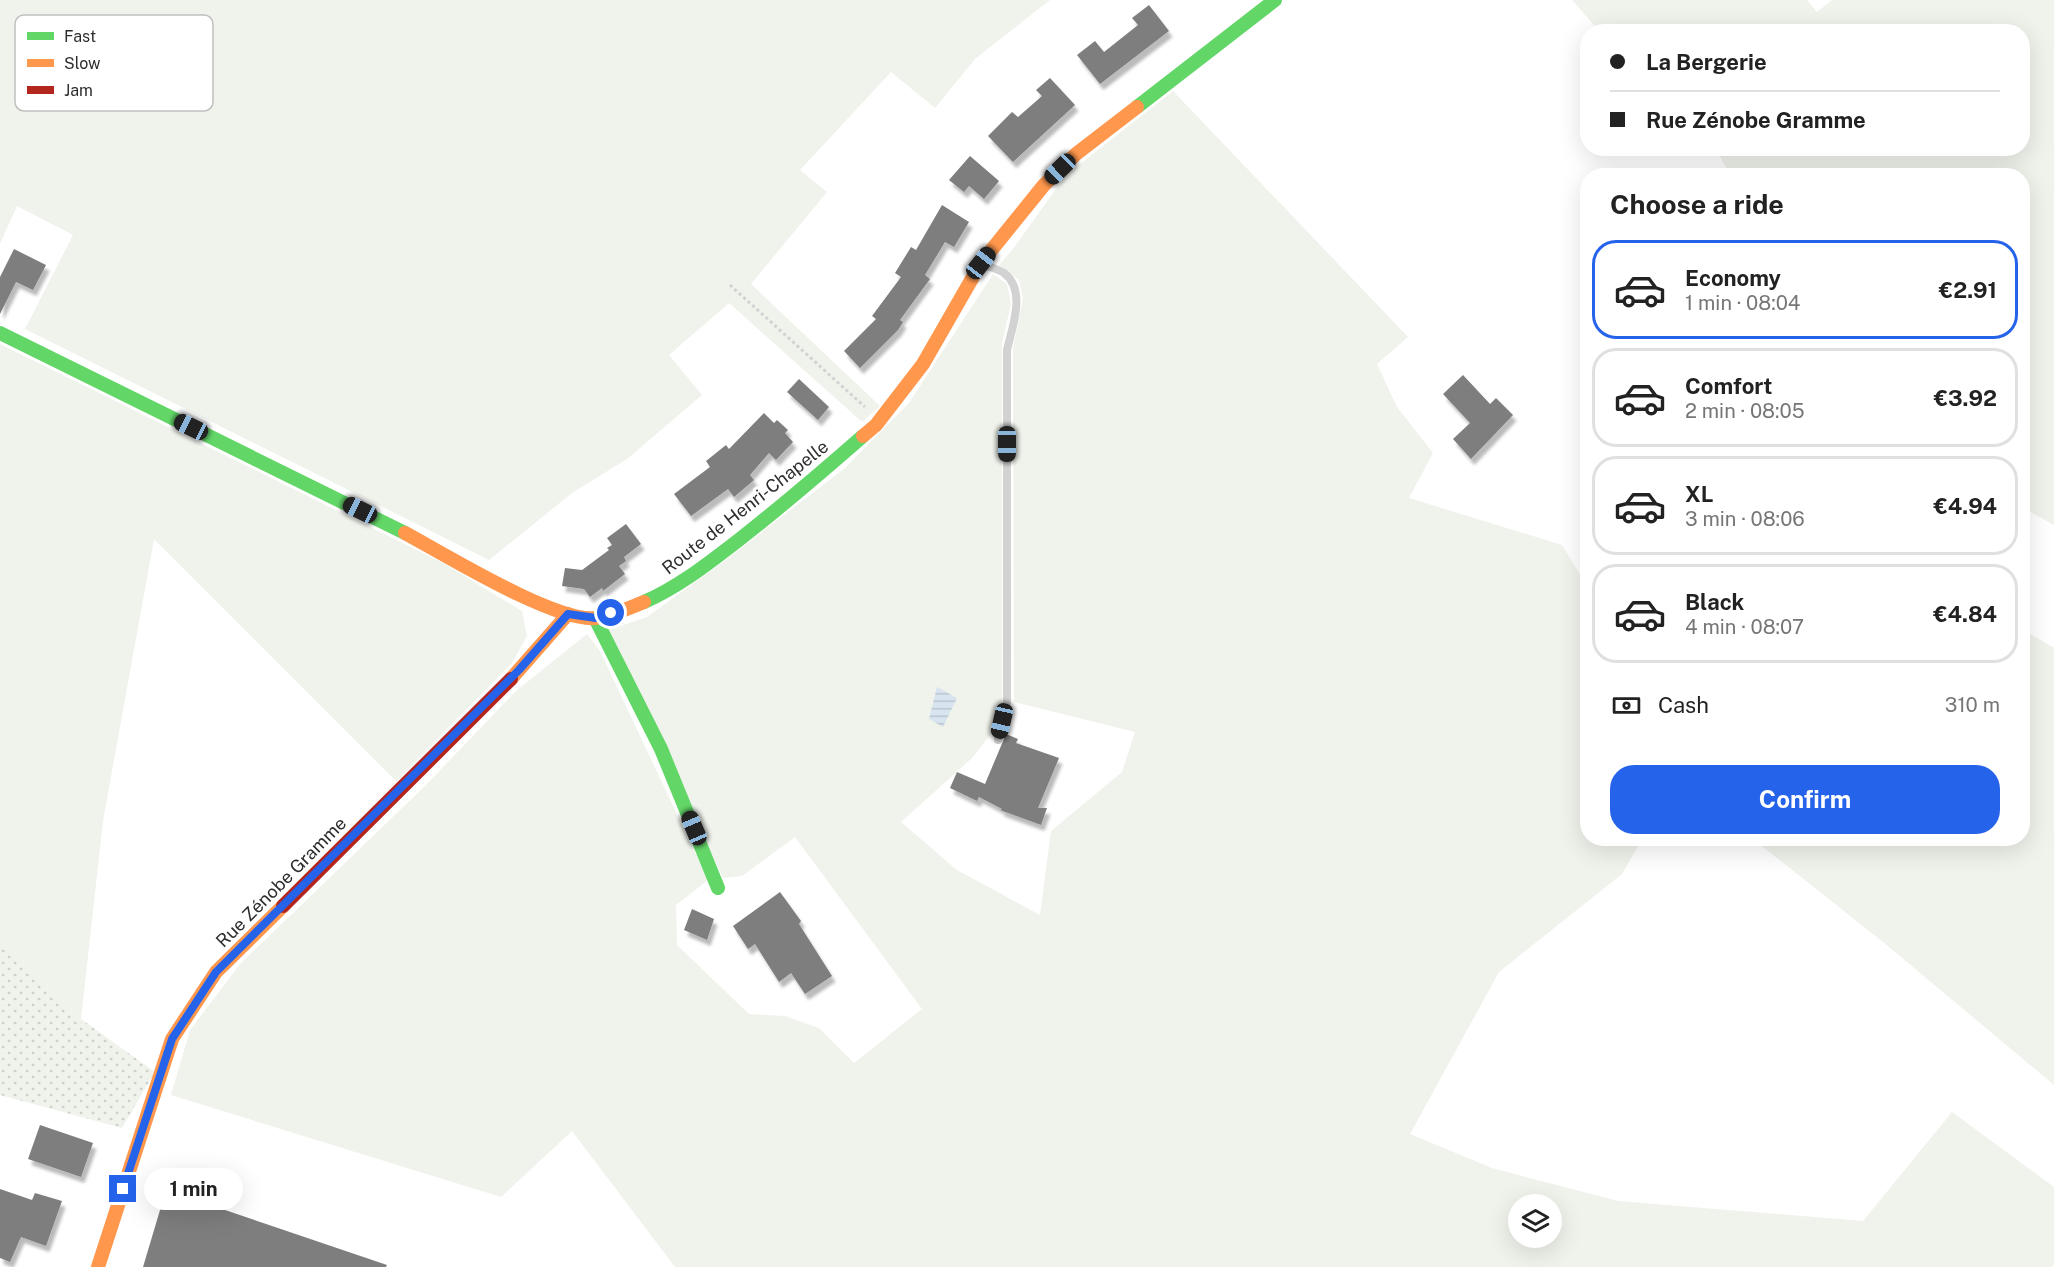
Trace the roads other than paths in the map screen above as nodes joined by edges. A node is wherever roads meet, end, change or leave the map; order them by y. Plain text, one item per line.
1 (1275, 0) edge
2 (981, 263) junction
3 (0, 333) edge
4 (568, 614) junction
5 (596, 618) junction
6 (998, 740) dead end
7 (718, 888) dead end
8 (98, 1267) edge

1 - 2 street, Route de Henri-Chapelle
2 - 5 street, Route de Henri-Chapelle
2 - 6 lane
3 - 4 street, Route de Henri-Chapelle
4 - 5 street, Route de Henri-Chapelle
4 - 8 street, Rue Zénobe Gramme
5 - 7 street

